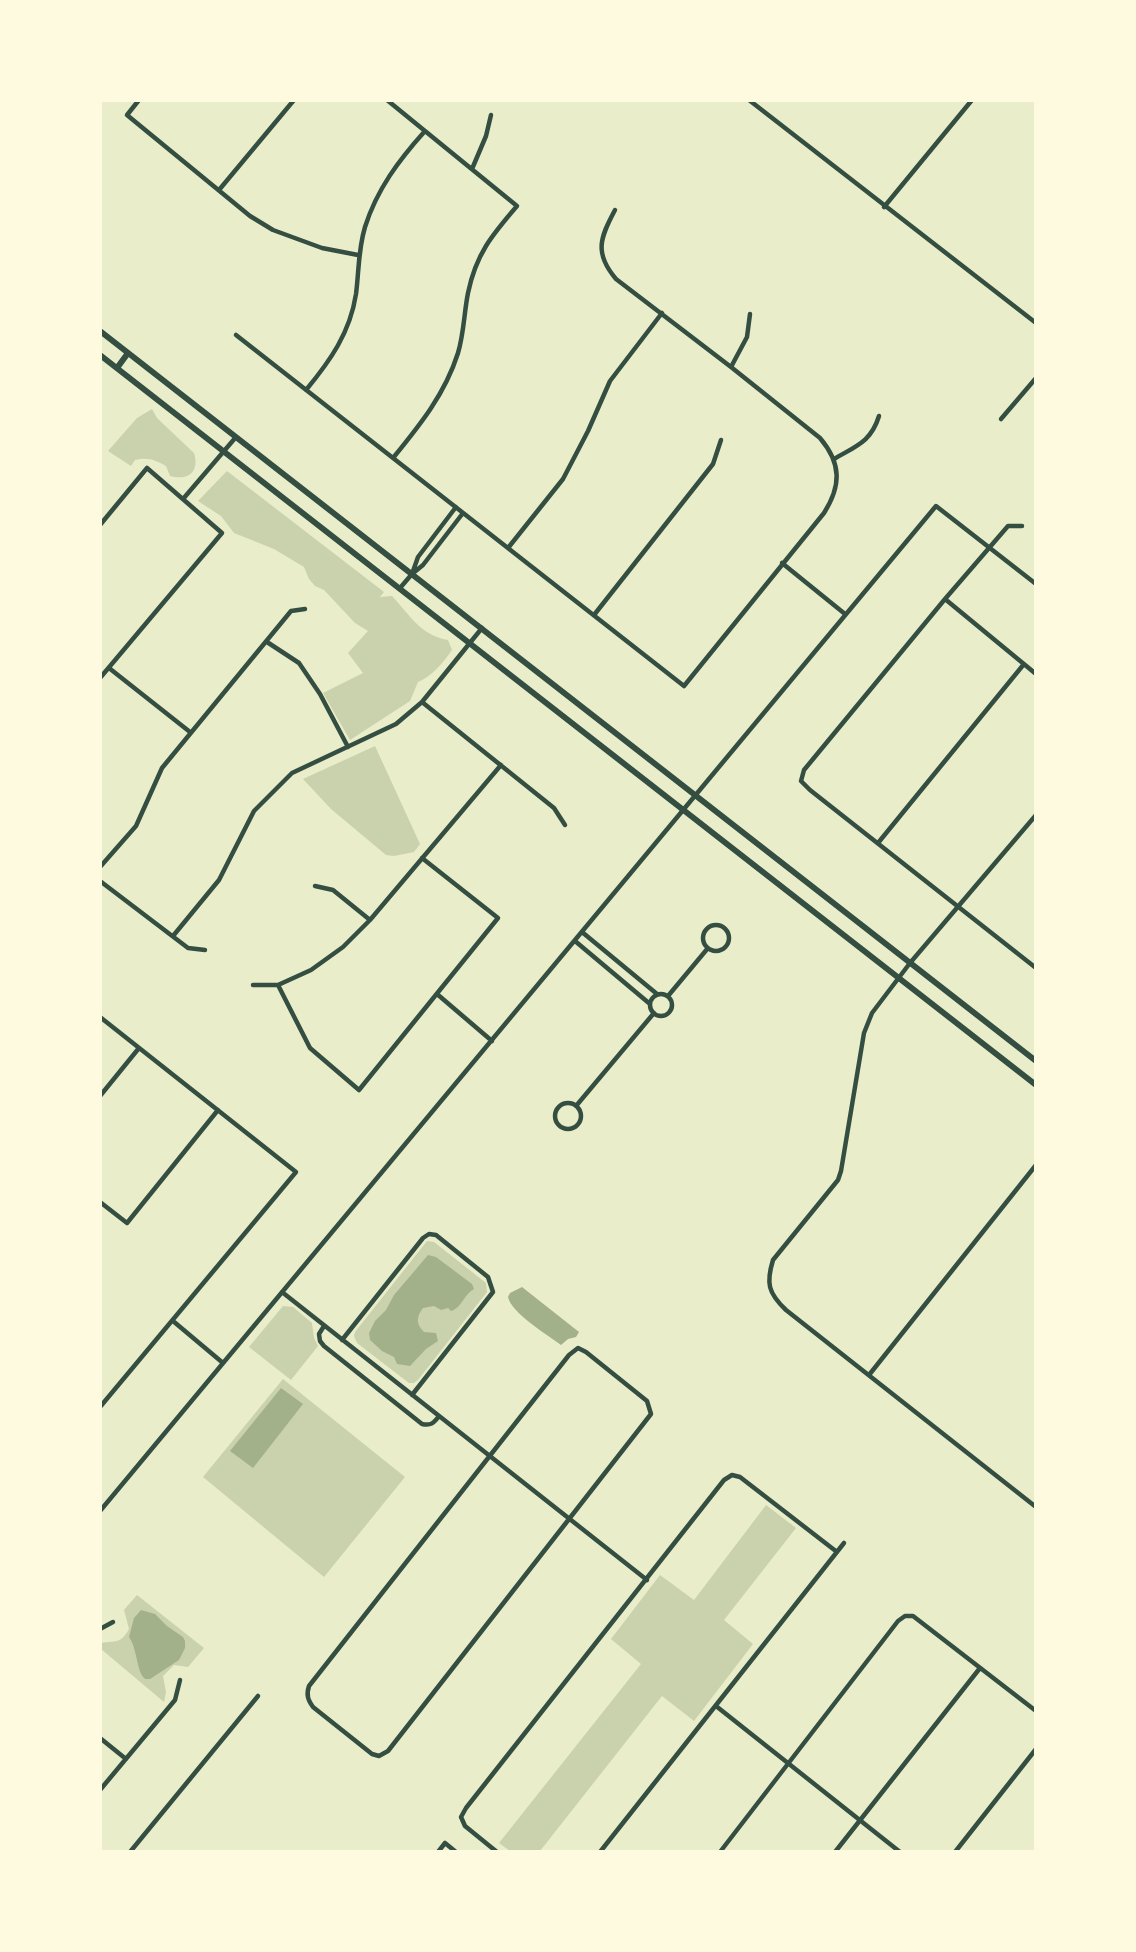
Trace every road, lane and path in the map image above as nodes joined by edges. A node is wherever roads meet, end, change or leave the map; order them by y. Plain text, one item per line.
1 (140, 100) edge
2 (294, 100) edge
3 (387, 100) edge
4 (749, 100) edge
5 (972, 100) edge
6 (491, 115) dead end
7 (425, 131) junction
8 (472, 169) junction
9 (219, 190) junction
10 (884, 207) junction
11 (615, 210) dead end
12 (358, 255) junction
13 (662, 314) junction
14 (750, 314) dead end
15 (1035, 323) edge
16 (100, 331) edge
17 (236, 335) dead end
18 (128, 353) junction
19 (100, 355) edge
20 (731, 367) junction
21 (117, 368) junction
22 (1035, 378) edge
23 (306, 390) junction
24 (879, 416) dead end
25 (1001, 419) dead end
26 (236, 437) junction
27 (721, 440) dead end
28 (224, 451) junction
29 (393, 458) junction
30 (834, 459) junction
31 (183, 499) junction
32 (456, 507) junction
33 (463, 513) junction
34 (100, 525) edge
35 (1022, 526) dead end
36 (508, 548) junction
37 (989, 548) junction
38 (782, 563) junction
39 (412, 574) junction
40 (1035, 584) edge
41 (400, 588) junction
42 (945, 599) junction
43 (305, 609) dead end
44 (845, 614) junction
45 (594, 615) junction
46 (482, 628) junction
47 (267, 642) junction
48 (470, 643) junction
49 (1024, 664) junction
50 (109, 668) junction
51 (1035, 674) edge
52 (100, 678) edge
53 (422, 702) junction
54 (190, 732) junction
55 (348, 747) junction
56 (501, 765) junction
57 (696, 796) junction
58 (684, 810) junction
59 (1035, 815) edge
60 (565, 825) dead end
61 (878, 843) junction
62 (100, 854) edge
63 (108, 858) junction
64 (422, 858) junction
65 (100, 867) edge
66 (100, 881) edge
67 (315, 886) dead end
68 (958, 907) junction
69 (370, 920) junction
70 (582, 932) junction
71 (173, 936) junction
72 (574, 941) junction
73 (708, 948) junction
74 (205, 951) dead end
75 (910, 963) junction
76 (1035, 968) edge
77 (899, 978) junction
78 (253, 985) dead end
79 (278, 985) junction
80 (437, 994) junction
81 (657, 994) junction
82 (668, 996) junction
83 (650, 1004) junction
84 (654, 1013) junction
85 (100, 1017) edge
86 (492, 1041) junction
87 (139, 1048) junction
88 (1035, 1061) edge
89 (1035, 1085) edge
90 (100, 1096) edge
91 (576, 1106) junction
92 (218, 1110) junction
93 (1035, 1165) edge
94 (100, 1202) edge
95 (282, 1292) junction
96 (173, 1321) junction
97 (324, 1326) junction
98 (342, 1340) junction
99 (223, 1363) junction
100 (869, 1375) junction
101 (412, 1395) junction
102 (100, 1407) edge
103 (439, 1416) junction
104 (489, 1456) junction
105 (1035, 1507) edge
106 (100, 1511) edge
107 (570, 1520) junction
108 (844, 1543) dead end
109 (837, 1552) junction
110 (647, 1580) junction
111 (114, 1622) dead end
112 (100, 1629) edge
113 (980, 1668) junction
114 (180, 1680) dead end
115 (258, 1696) dead end
116 (716, 1706) junction
117 (1035, 1711) edge
118 (100, 1738) edge
119 (1035, 1749) edge
120 (126, 1759) junction
121 (789, 1763) junction
122 (100, 1790) edge
123 (860, 1820) junction
124 (130, 1851) edge
125 (438, 1851) edge
126 (456, 1851) edge
127 (497, 1851) edge
128 (600, 1851) edge
129 (720, 1851) edge
130 (835, 1851) edge
131 (900, 1851) edge
132 (955, 1851) edge

1 - 9 street
2 - 9 street
3 - 7 street
4 - 10 street
5 - 10 street
6 - 8 street
7 - 8 street
7 - 12 street
8 - 29 street
9 - 12 street
10 - 15 street
11 - 13 street
12 - 23 street
13 - 20 street
13 - 36 street
14 - 20 street
16 - 18 main road
17 - 23 street
18 - 21 main road
18 - 26 main road
19 - 21 main road
20 - 30 street
21 - 28 main road
22 - 25 street
23 - 29 street
24 - 30 street
26 - 28 street
26 - 39 main road
27 - 45 street
28 - 31 street
28 - 41 main road
29 - 32 street
30 - 38 street
31 - 34 street
31 - 50 street
32 - 33 street
32 - 39 street
33 - 36 street
33 - 39 street
35 - 37 street
36 - 45 street
37 - 40 street
37 - 42 street
37 - 44 street
38 - 44 street
38 - 45 street
39 - 41 street
39 - 46 main road
41 - 48 main road
42 - 49 street
42 - 61 street
43 - 47 street
44 - 57 street
46 - 48 street
46 - 57 main road
47 - 54 street
47 - 55 street
48 - 53 street
48 - 58 main road
49 - 51 street
49 - 61 street
50 - 52 street
50 - 54 street
53 - 55 street
53 - 56 street
54 - 63 street
55 - 71 street
56 - 60 street
56 - 64 street
57 - 58 street
57 - 75 main road
58 - 70 street
58 - 77 main road
59 - 68 street
61 - 68 street
62 - 63 street
63 - 65 street
64 - 69 street
64 - 80 street
66 - 71 street
67 - 69 street
68 - 75 street
68 - 76 street
69 - 79 street
70 - 72 street
70 - 81 street
71 - 74 street
72 - 83 street
72 - 86 street
73 - 73 street
73 - 82 street
75 - 77 street
75 - 88 main road
77 - 89 main road
77 - 100 street
78 - 79 street
79 - 80 street
80 - 86 street
81 - 82 street
81 - 83 street
82 - 84 street
83 - 84 street
84 - 91 street
85 - 87 street
86 - 95 street
87 - 90 street
87 - 92 street
91 - 91 street
92 - 94 street
92 - 96 street
93 - 100 street
95 - 97 street
95 - 99 street
96 - 99 street
96 - 102 street
97 - 98 street
97 - 103 street
98 - 101 street
98 - 101 street
99 - 106 street
100 - 105 street
101 - 103 street
103 - 104 street
104 - 107 street
104 - 107 street
104 - 107 street
107 - 110 street
108 - 109 street
109 - 110 street
109 - 116 street
110 - 127 street
111 - 112 street
113 - 117 street
113 - 121 street
113 - 123 street
114 - 120 street
115 - 124 street
116 - 121 street
116 - 128 street
118 - 120 street
119 - 132 street
120 - 122 street
121 - 123 street
121 - 129 street
123 - 130 street
123 - 131 street
125 - 126 street

